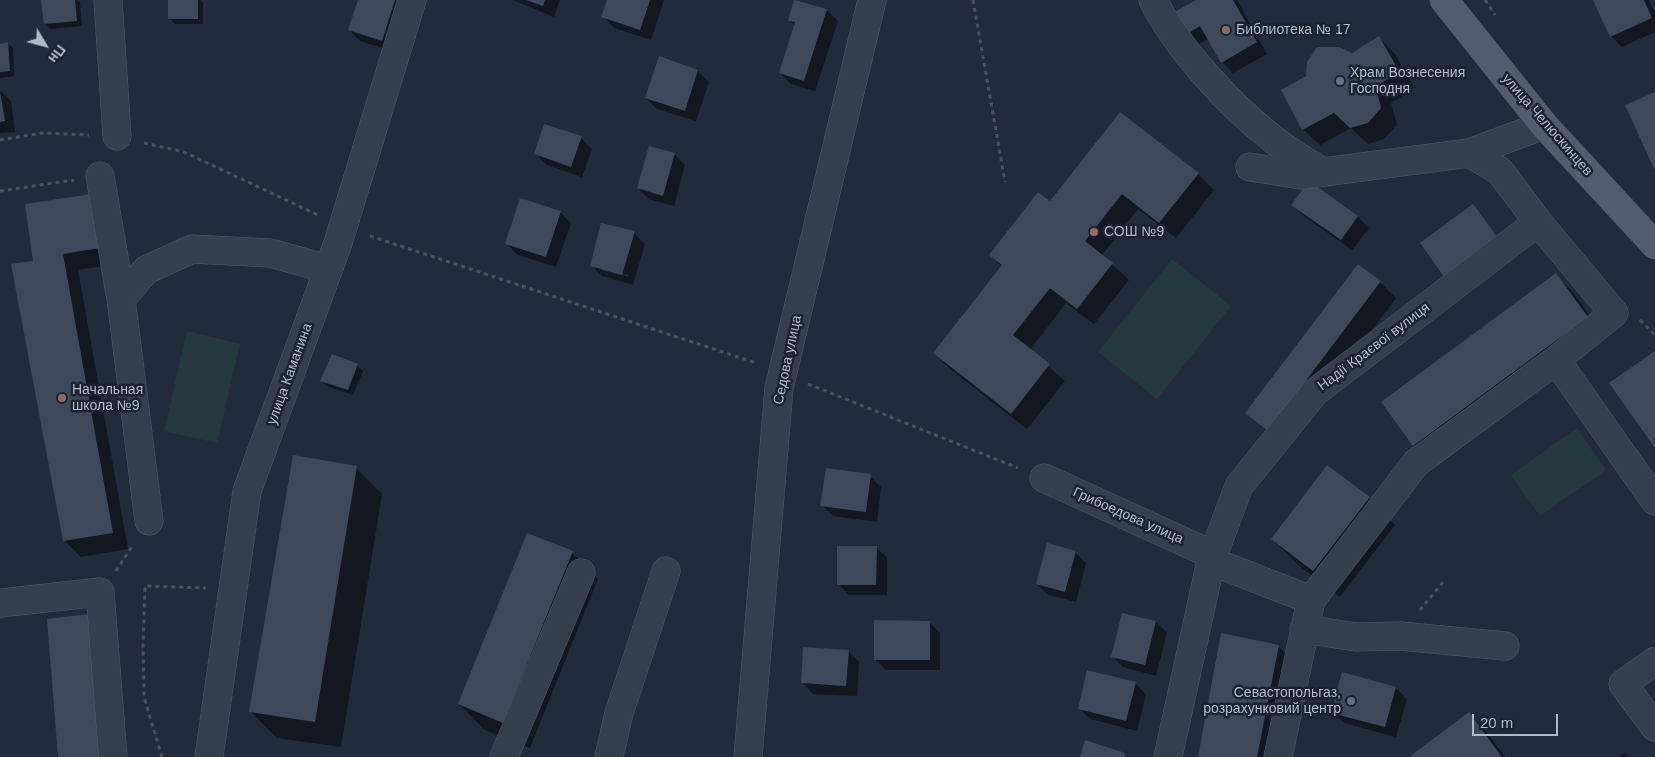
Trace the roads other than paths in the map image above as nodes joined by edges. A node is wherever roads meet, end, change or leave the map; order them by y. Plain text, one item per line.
1 (108, 0) edge
2 (412, 0) edge
3 (872, 0) edge
4 (1153, 0) edge
5 (1444, 0) edge
6 (1544, 125) junction
7 (117, 136) road end
8 (1469, 153) junction
9 (1250, 168) dead end
10 (1321, 171) junction
11 (100, 176) road end
12 (1538, 222) junction
13 (1655, 244) edge
14 (328, 270) junction
15 (121, 299) junction
16 (1556, 360) junction
17 (1044, 478) road end
18 (1655, 501) edge
19 (148, 521) road end
20 (1212, 558) junction
21 (666, 571) dead end
22 (581, 573) dead end
23 (1311, 600) junction
24 (0, 603) edge
25 (1304, 629) junction
26 (1505, 646) dead end
27 (1655, 661) edge
28 (1655, 727) edge
29 (113, 757) edge
30 (209, 757) edge
31 (504, 757) edge
32 (609, 757) edge
33 (748, 757) edge
34 (1168, 757) edge
35 (1278, 757) edge

1 - 7 street
2 - 14 street, улица Каманина
3 - 33 street, Седова улица
4 - 10 street
5 - 6 main road, улица Челюскинцев
6 - 8 street
6 - 13 main road, улица Челюскинцев
8 - 10 street
8 - 12 street
9 - 10 street
11 - 15 street
12 - 16 street
12 - 20 street, Надії Краєвої вулиця
14 - 15 street
14 - 30 street, улица Каманина
15 - 19 street
16 - 18 street
16 - 23 street
17 - 20 street, Грибоедова улица
20 - 23 street, Грибоедова улица
20 - 34 street, Надії Краєвої вулиця
21 - 32 street
22 - 31 street
23 - 25 street
24 - 29 street
25 - 26 street
25 - 35 street
27 - 28 street

